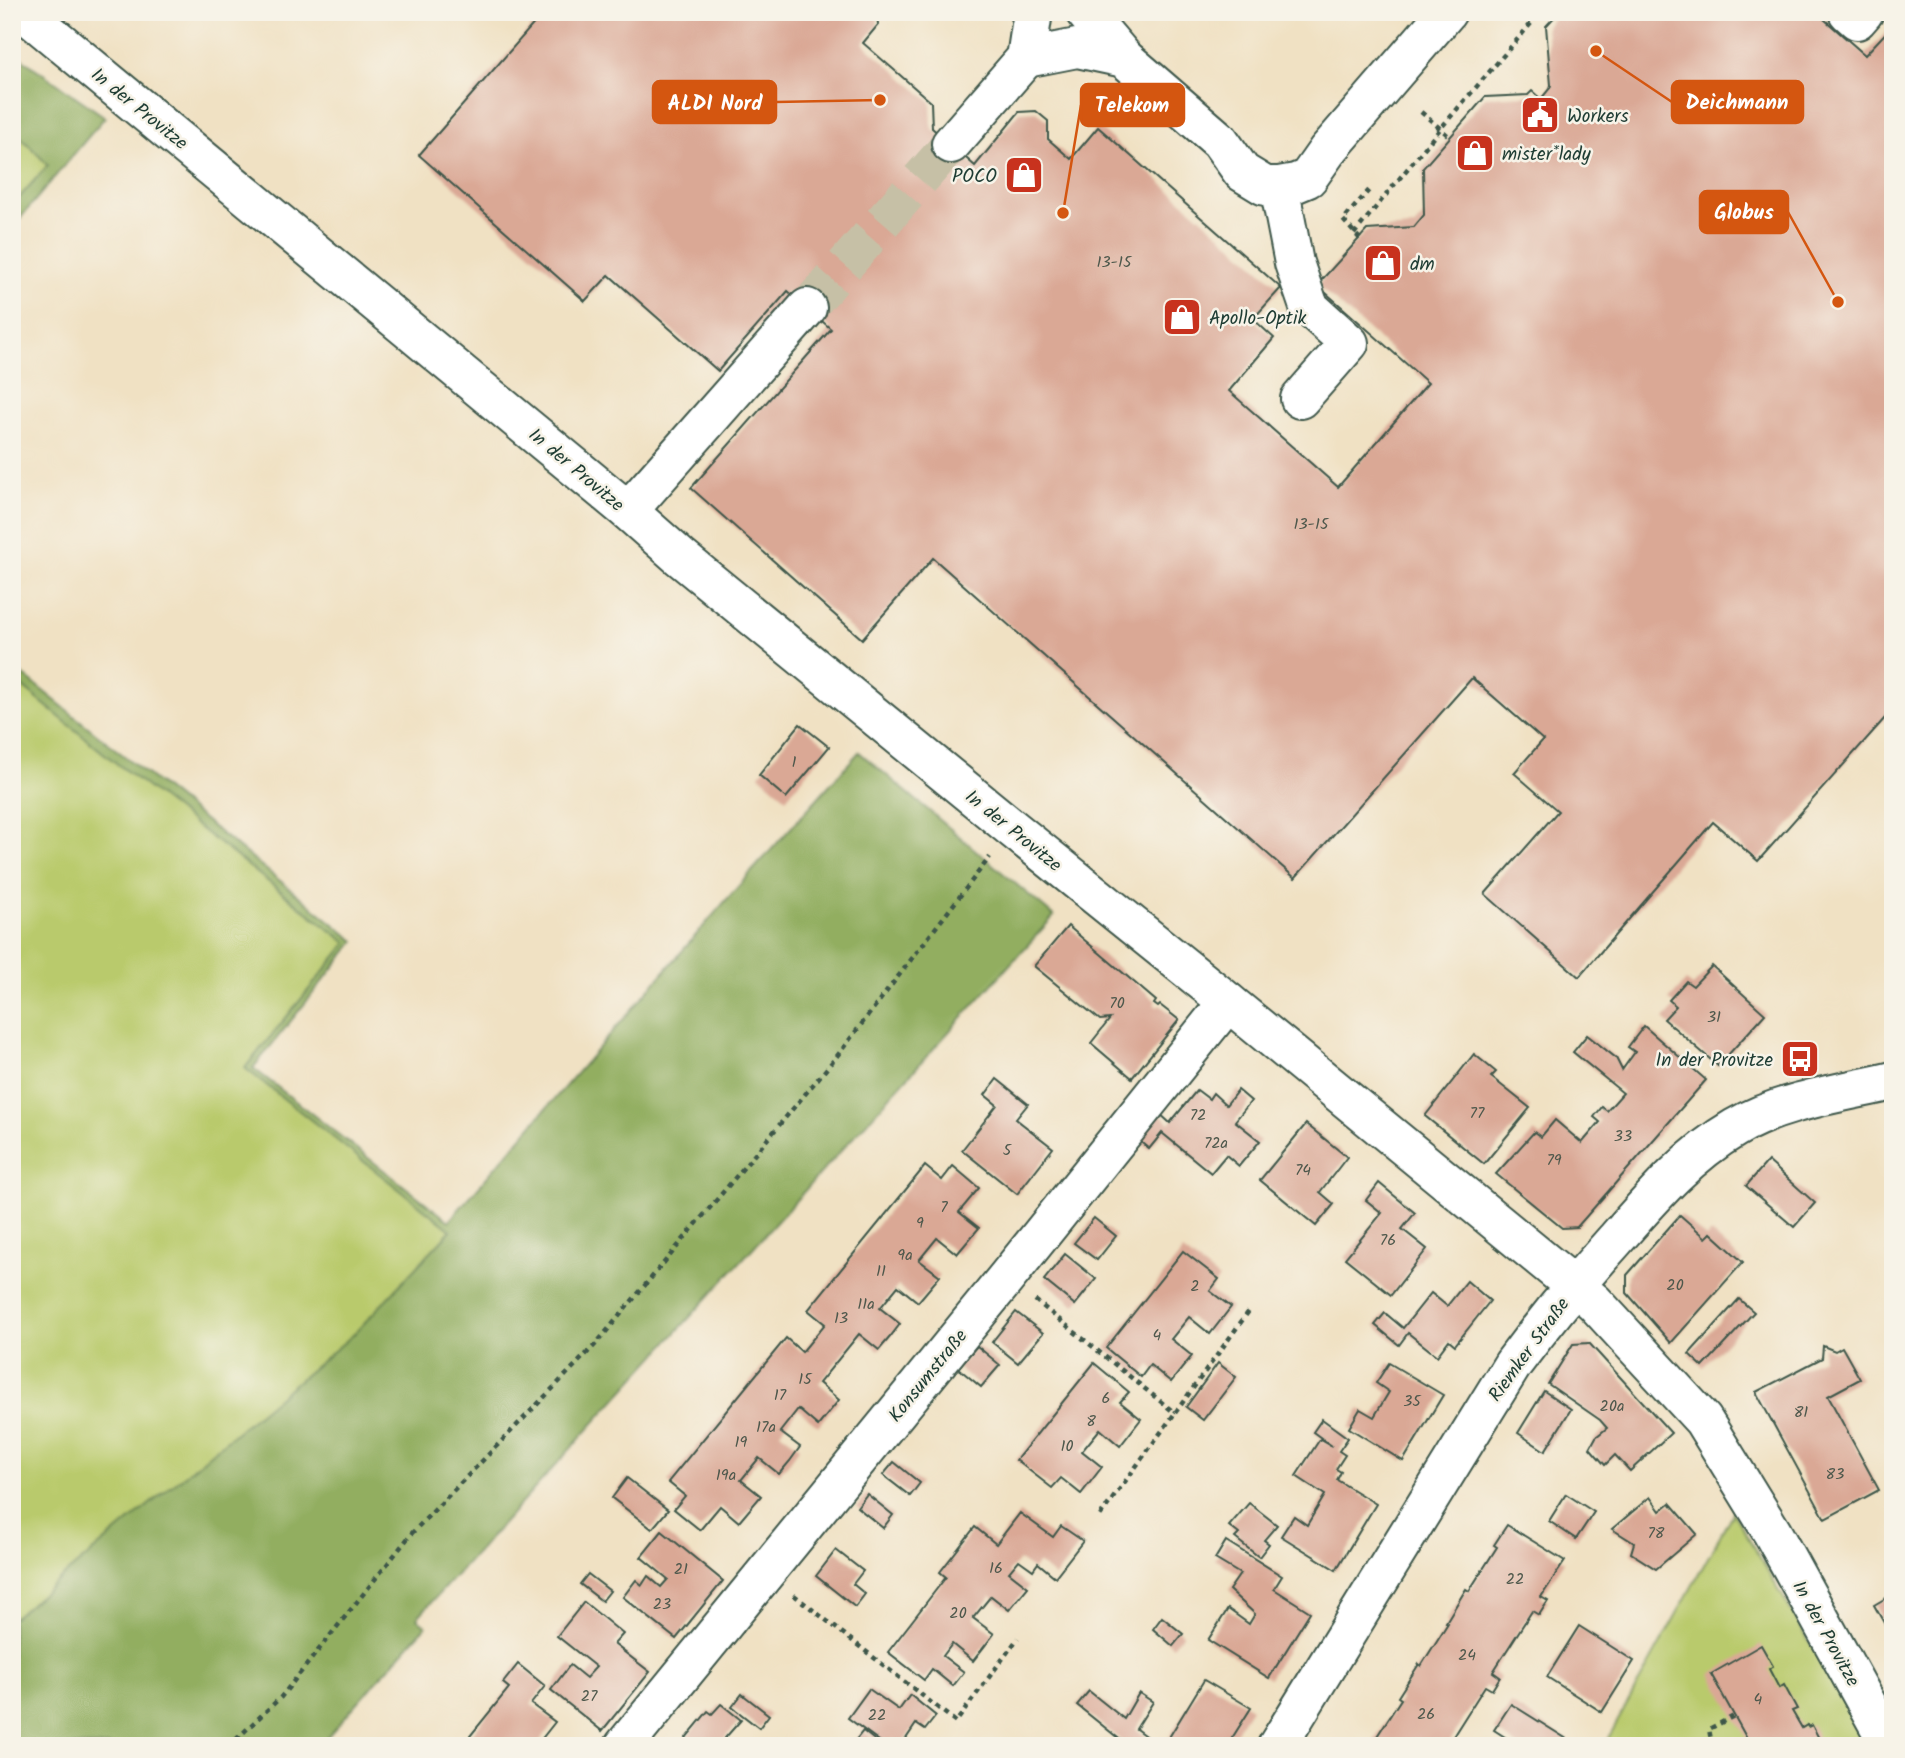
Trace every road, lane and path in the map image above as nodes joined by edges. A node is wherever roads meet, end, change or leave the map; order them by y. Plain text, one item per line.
1 (24, 12) edge
2 (1033, 12) edge
3 (1085, 12) edge
4 (1447, 12) edge
5 (1541, 12) edge
6 (1848, 12) edge
7 (1864, 12) edge
8 (1027, 58) junction
9 (1124, 58) junction
10 (1421, 112) dead end
11 (1440, 129) junction
12 (1450, 137) dead end
13 (951, 144) tunnel mouth
14 (1279, 186) junction
15 (1370, 189) dead end
16 (1354, 234) junction
17 (1360, 239) dead end
18 (807, 308) tunnel mouth
19 (1300, 399) dead end
20 (628, 511) junction
21 (1013, 829) junction
22 (1228, 1002) junction
23 (1893, 1082) edge
24 (1007, 1277) junction
25 (1575, 1285) junction
26 (1249, 1311) dead end
27 (1175, 1413) junction
28 (1100, 1516) dead end
29 (765, 1573) junction
30 (1018, 1638) dead end
31 (1734, 1716) dead end
32 (229, 1746) edge
33 (624, 1746) edge
34 (1277, 1746) edge
35 (1714, 1746) edge
36 (1890, 1746) edge

1 - 20 street, In der Provitze
2 - 8 street
3 - 9 street
4 - 14 street
5 - 11 path
6 - 7 street
8 - 9 street
8 - 13 street
9 - 14 street
10 - 11 path
11 - 12 path
11 - 16 path
14 - 19 street
15 - 16 path
16 - 17 path
18 - 20 street
20 - 21 street, In der Provitze
21 - 22 street, In der Provitze
21 - 32 path
22 - 24 street, Konsumstraße
22 - 25 street, In der Provitze
23 - 25 street, Riemker Straße
24 - 27 path
24 - 29 street, Konsumstraße
25 - 34 street, Riemker Straße
25 - 36 street, In der Provitze
26 - 27 path
27 - 28 path
29 - 30 path
29 - 33 street, Konsumstraße
31 - 35 path

